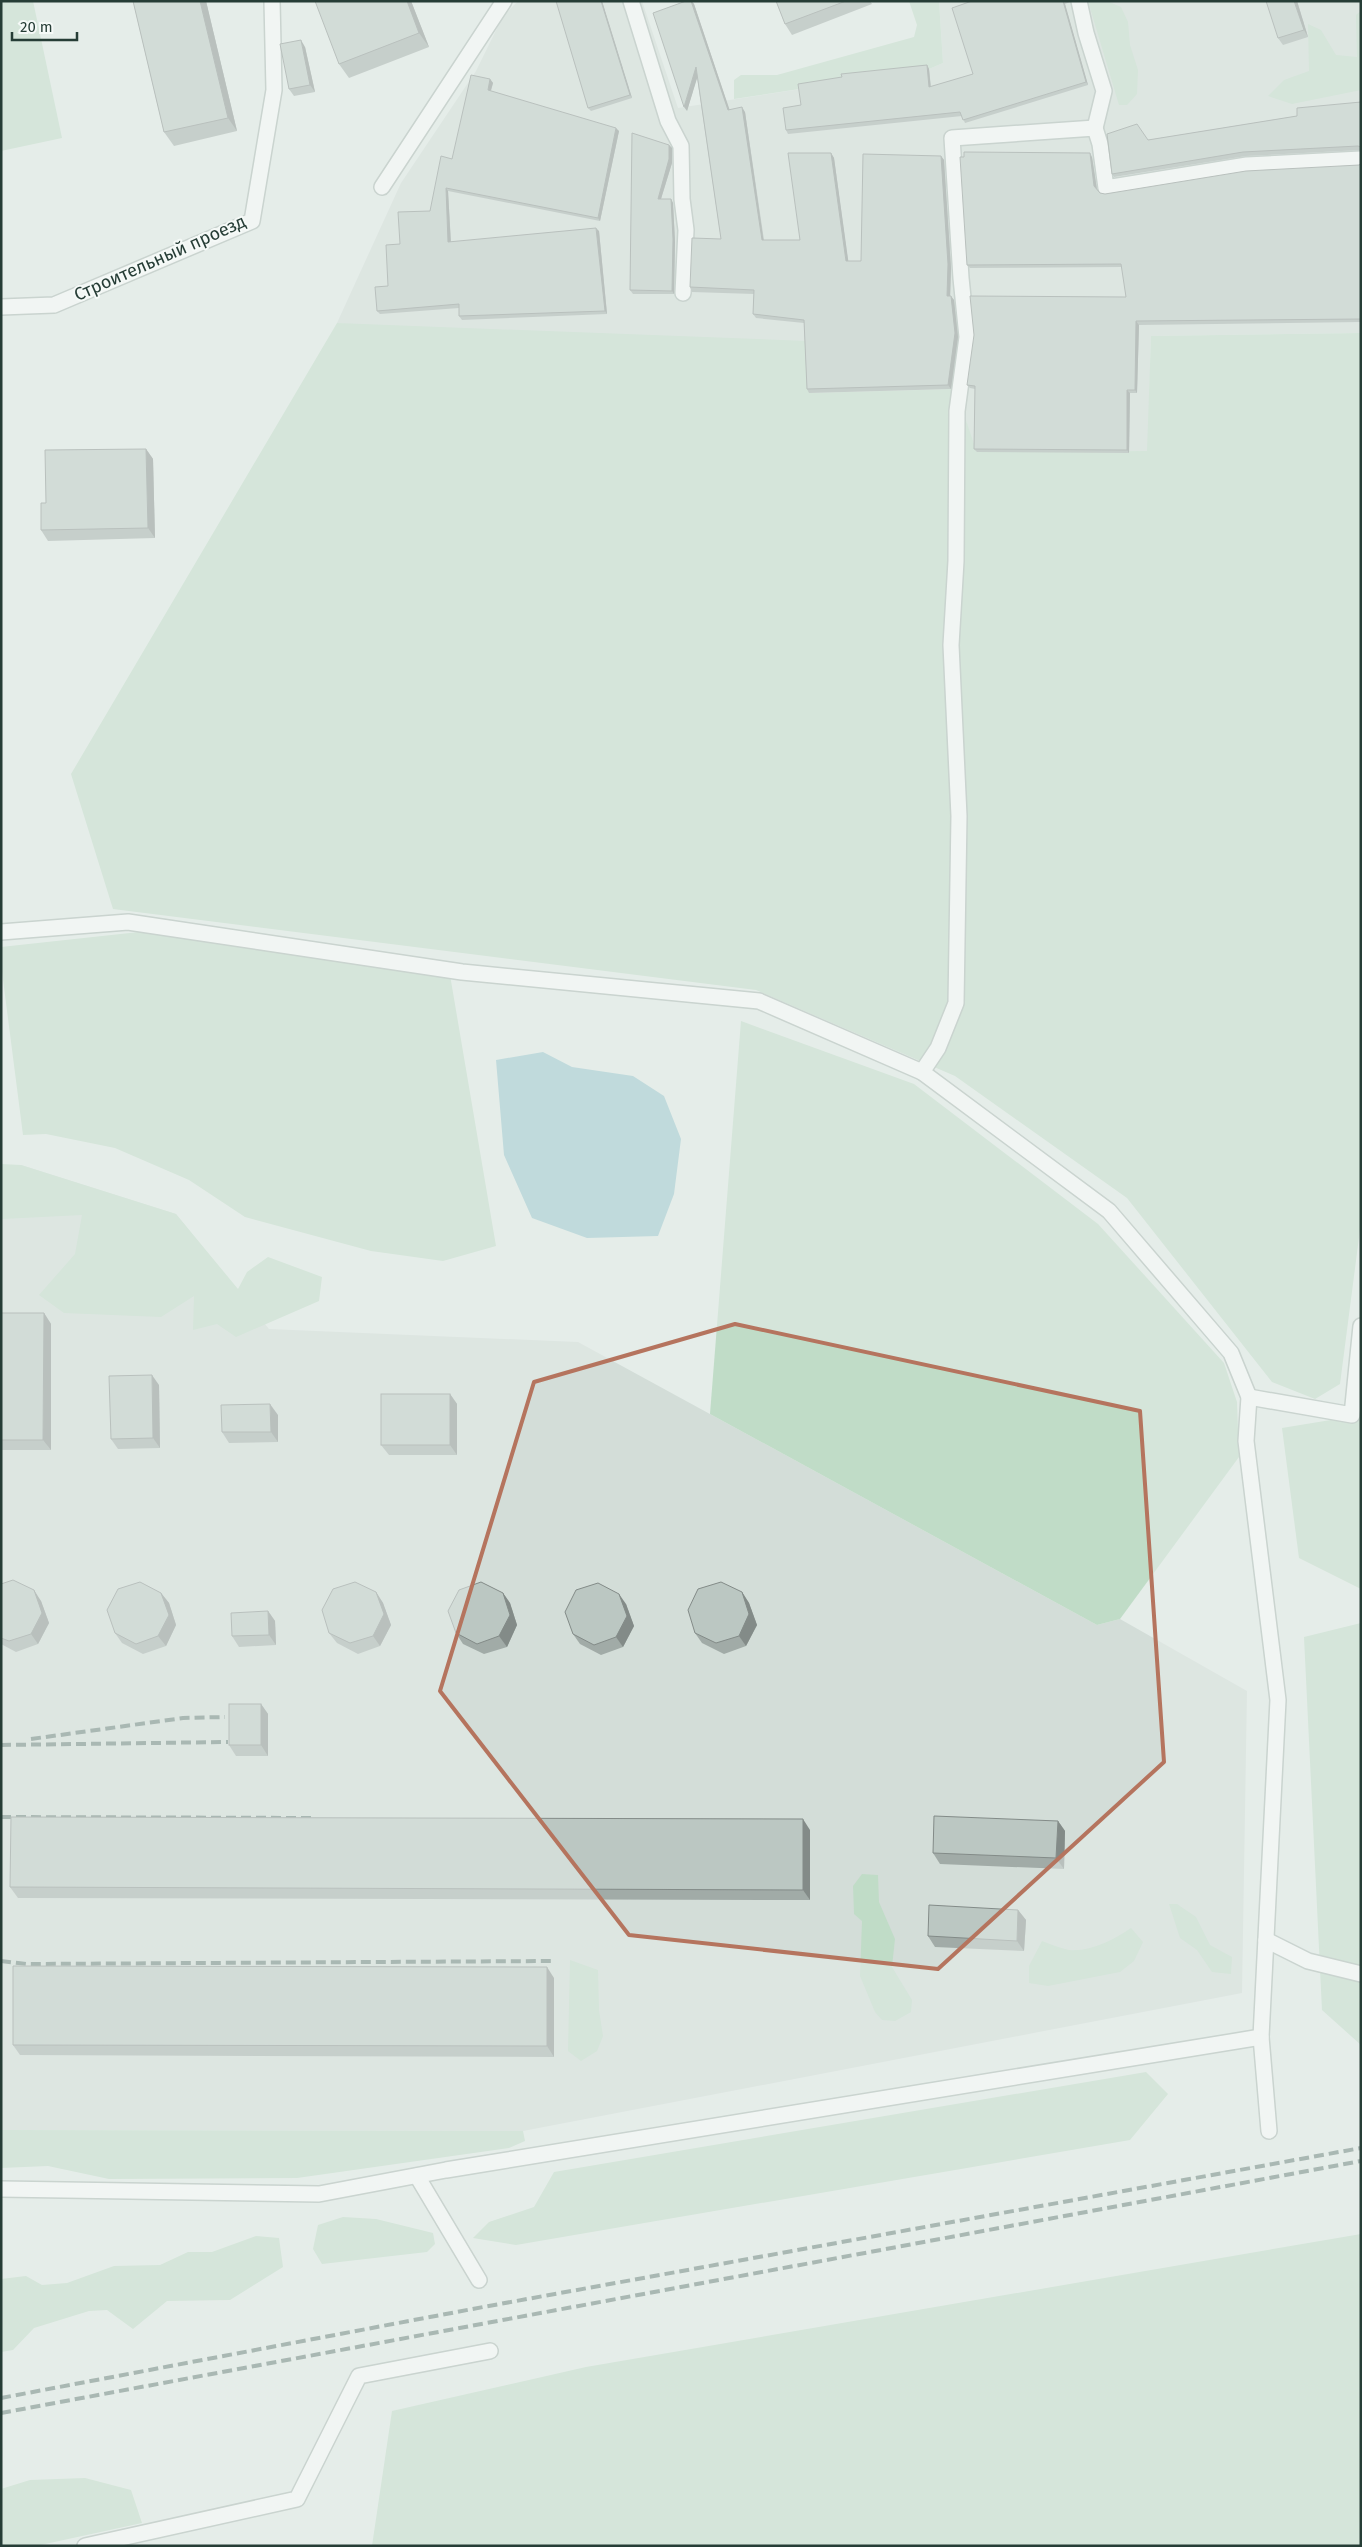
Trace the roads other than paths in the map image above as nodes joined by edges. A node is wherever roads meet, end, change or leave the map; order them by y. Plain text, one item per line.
1 (272, 1) edge
2 (504, 1) edge
3 (630, 1) edge
4 (1079, 1) edge
5 (1096, 128) junction
6 (1361, 159) edge
7 (382, 187) dead end
8 (683, 293) dead end
9 (1, 308) edge
10 (1, 932) edge
11 (922, 1072) junction
12 (1361, 1326) edge
13 (1249, 1397) junction
14 (1356, 1418) edge
15 (1266, 1940) junction
16 (1361, 1974) edge
17 (1261, 2037) junction
18 (1269, 2131) dead end
19 (416, 2176) junction
20 (1, 2190) edge
21 (479, 2280) dead end
22 (490, 2351) dead end
23 (85, 2546) edge

1 - 9 street, Строительный проезд
2 - 7 street
3 - 8 street
4 - 5 street
5 - 6 street
5 - 11 street
10 - 11 street
11 - 13 street
12 - 14 street
13 - 14 street
13 - 15 street
15 - 16 street
15 - 17 street
17 - 18 street
17 - 19 street
19 - 20 street
19 - 21 street
22 - 23 street

